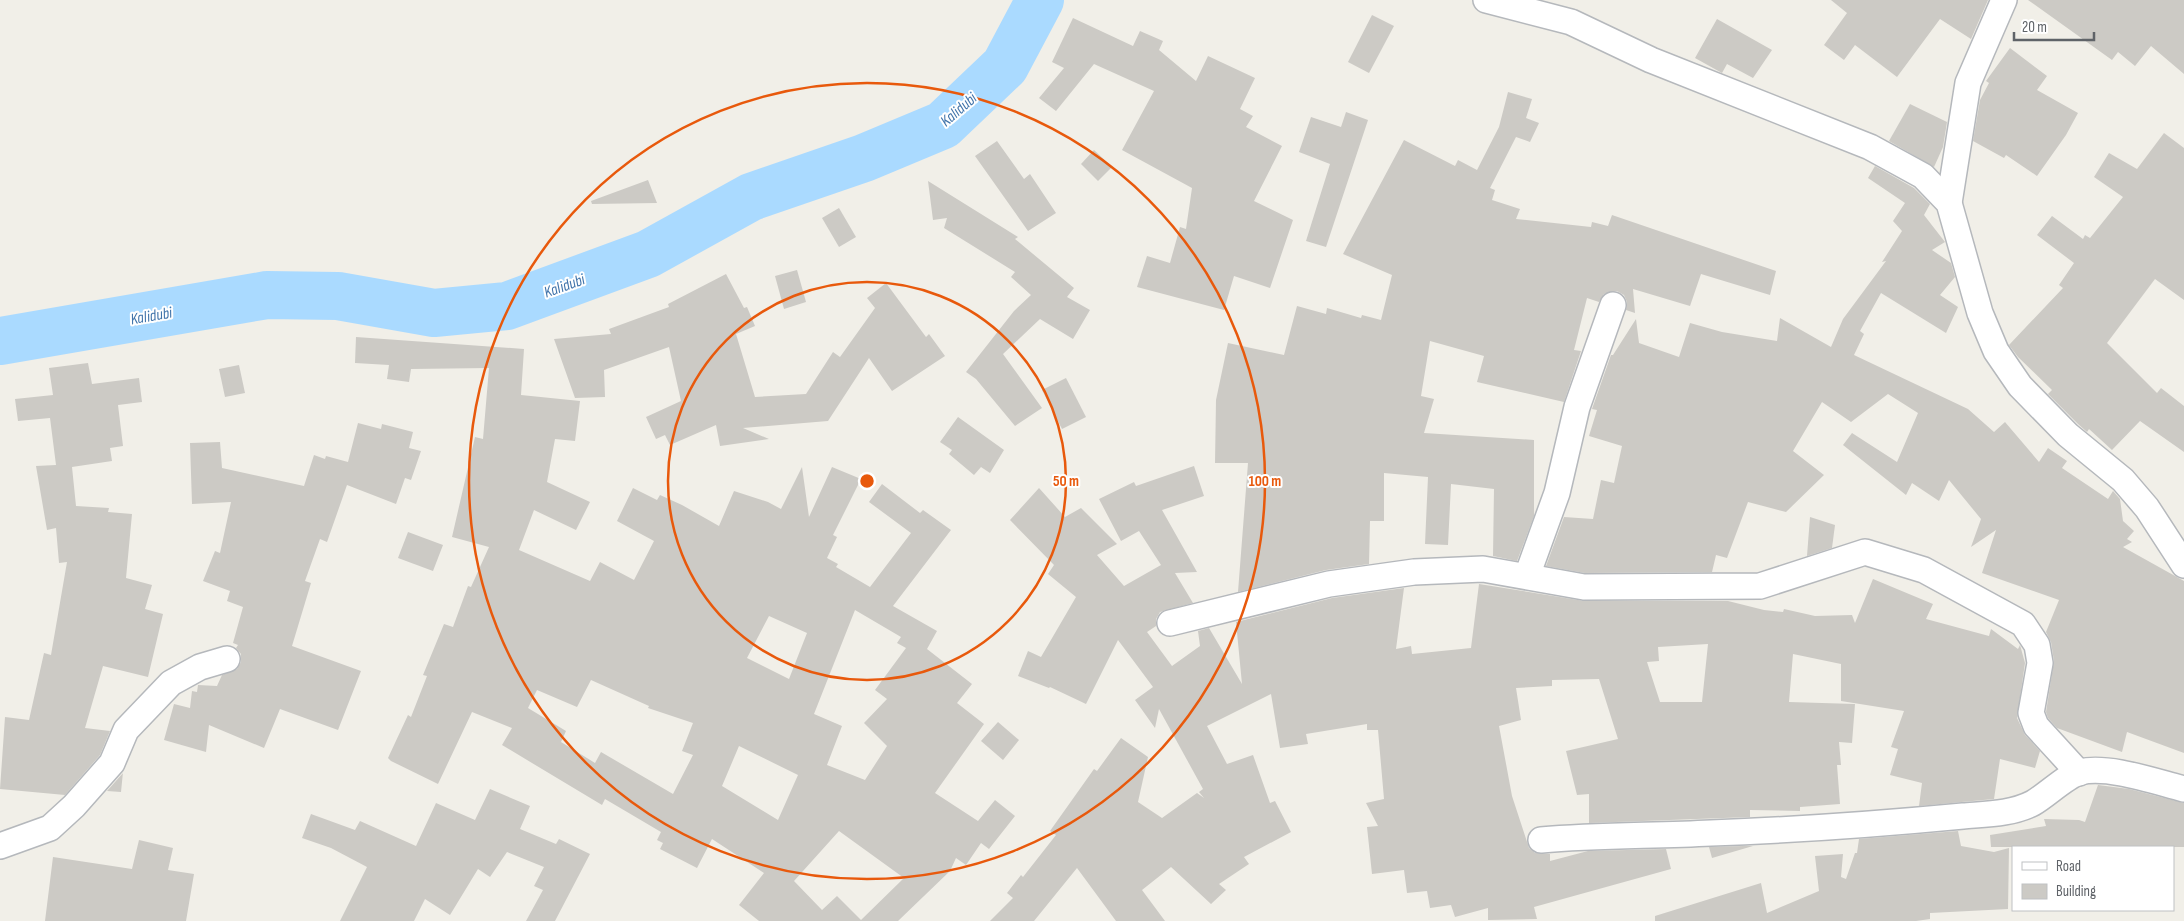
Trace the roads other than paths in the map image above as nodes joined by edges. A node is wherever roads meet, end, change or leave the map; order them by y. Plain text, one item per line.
1 (1486, 0) edge
2 (2004, 0) edge
3 (1949, 203) junction
4 (1613, 305) dead end
5 (2184, 566) edge
6 (1528, 576) junction
7 (1170, 623) dead end
8 (227, 659) dead end
9 (2079, 773) junction
10 (2184, 789) edge
11 (1541, 840) dead end
12 (0, 846) edge

1 - 3 street
2 - 3 street
3 - 5 street
4 - 6 street
6 - 7 street
6 - 9 street
8 - 12 street
9 - 10 street
9 - 11 street

